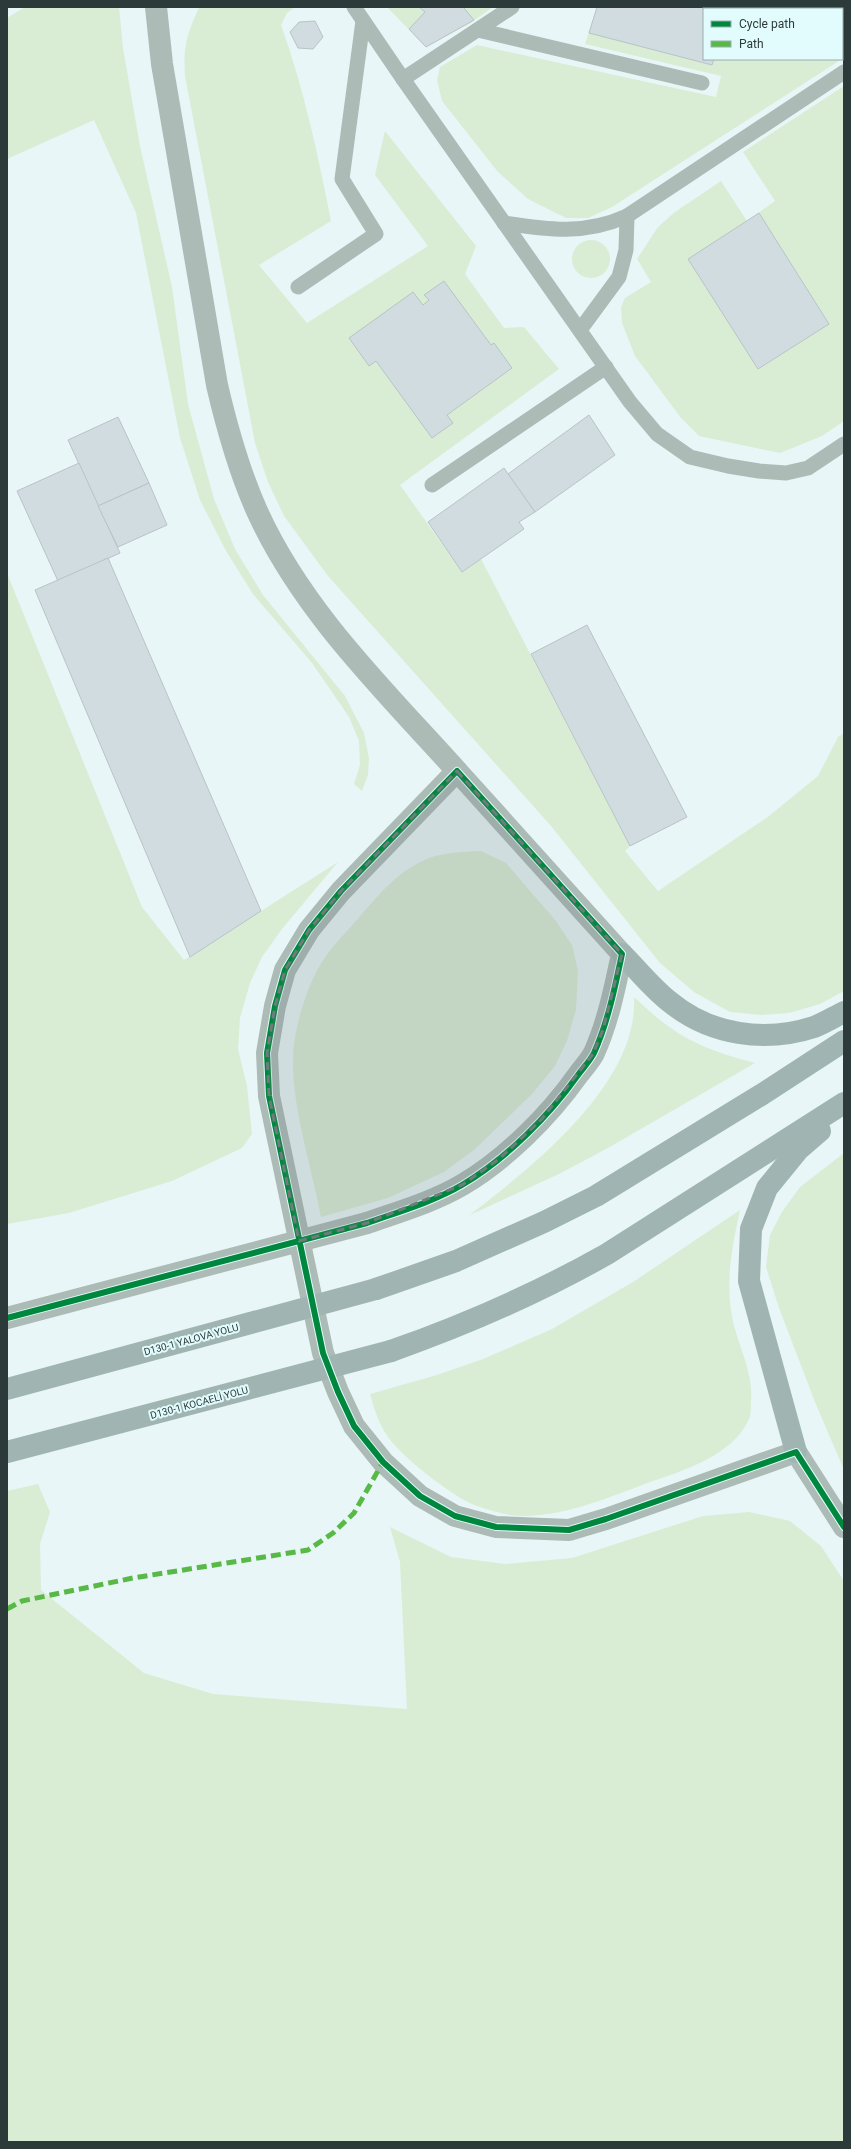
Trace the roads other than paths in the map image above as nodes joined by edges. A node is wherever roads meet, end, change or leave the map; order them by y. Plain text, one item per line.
1 (156, 7) edge
2 (354, 7) edge
3 (512, 7) edge
4 (363, 21) junction
5 (478, 30) junction
6 (844, 72) edge
7 (403, 79) junction
8 (702, 83) dead end
9 (628, 216) junction
10 (504, 223) junction
11 (298, 287) dead end
12 (580, 330) junction
13 (606, 367) junction
14 (844, 444) edge
15 (432, 485) dead end
16 (457, 771) junction
17 (622, 954) junction
18 (844, 1012) edge
19 (844, 1041) edge
20 (844, 1103) edge
21 (844, 1112) edge
22 (7, 1318) edge
23 (7, 1389) edge
24 (7, 1452) edge
25 (796, 1452) junction
26 (844, 1527) edge

1 - 16 street
2 - 4 lane
3 - 5 lane
4 - 7 lane
4 - 11 lane
5 - 7 lane
5 - 8 lane
6 - 9 lane
7 - 10 lane
9 - 10 lane
9 - 12 lane
10 - 12 lane
12 - 13 lane
13 - 14 lane
13 - 15 lane
16 - 17 street
16 - 25 street
17 - 18 highway
17 - 22 street, bridge
19 - 23 highway, D130-1 YALOVA YOLU, bridge
20 - 24 highway, D130-1 KOCAELİ YOLU, bridge
21 - 25 highway
25 - 26 street

